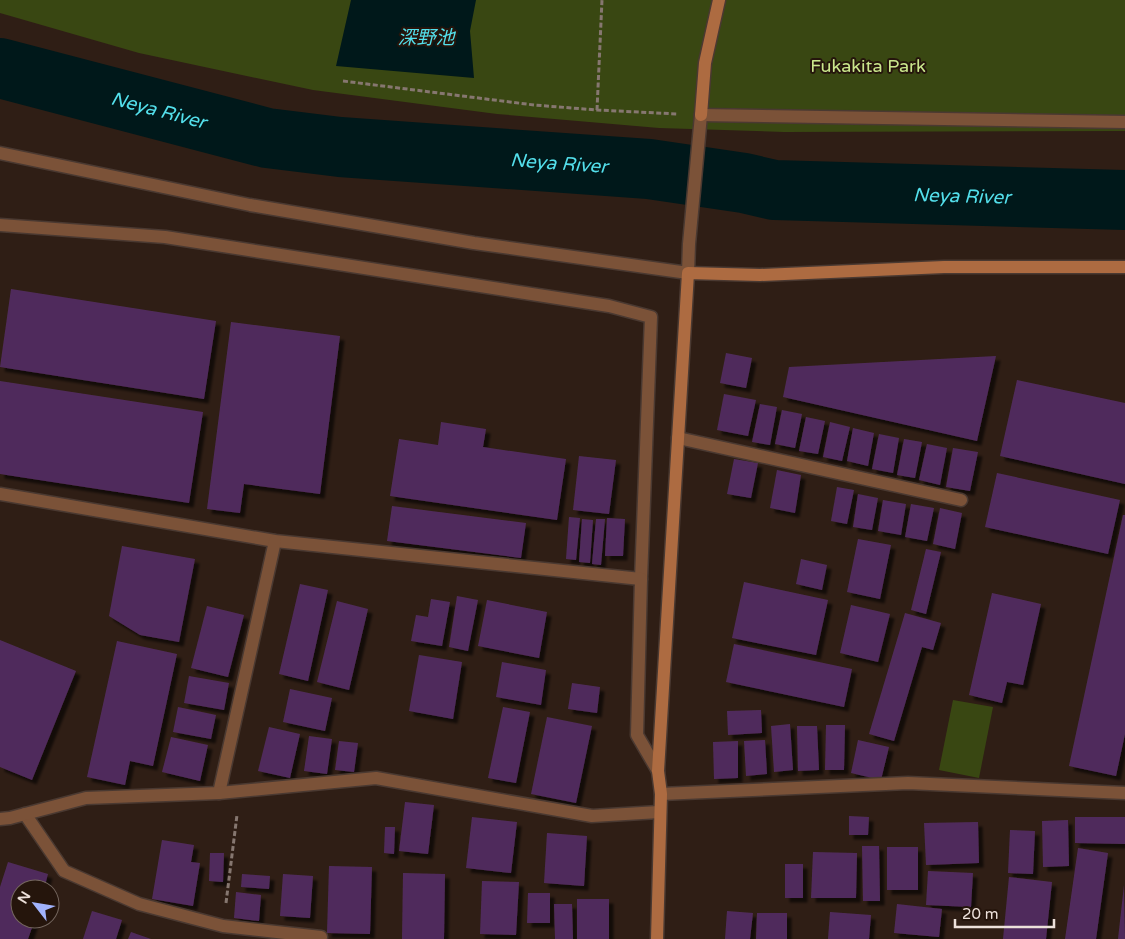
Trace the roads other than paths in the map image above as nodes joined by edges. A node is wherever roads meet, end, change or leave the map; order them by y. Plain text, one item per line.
1 (719, 0) edge
2 (701, 115) junction
3 (1125, 122) edge
4 (0, 153) edge
5 (0, 225) edge
6 (1125, 266) edge
7 (688, 273) junction
8 (678, 438) junction
9 (0, 494) edge
10 (961, 500) dead end
11 (275, 541) junction
12 (641, 579) junction
13 (658, 771) junction
14 (220, 793) junction
15 (1125, 793) edge
16 (661, 794) junction
17 (659, 812) junction
18 (25, 814) junction
19 (3, 817) edge
20 (321, 938) dead end
21 (657, 939) edge

1 - 2 street
2 - 3 street
2 - 7 street
4 - 7 street
5 - 12 street
6 - 7 street
7 - 8 street
8 - 10 street
8 - 13 street
9 - 11 street
11 - 12 street
11 - 14 street
12 - 13 street
13 - 16 street
14 - 17 street
14 - 18 street
15 - 16 street
16 - 17 street
17 - 21 street
18 - 19 street
18 - 20 street

